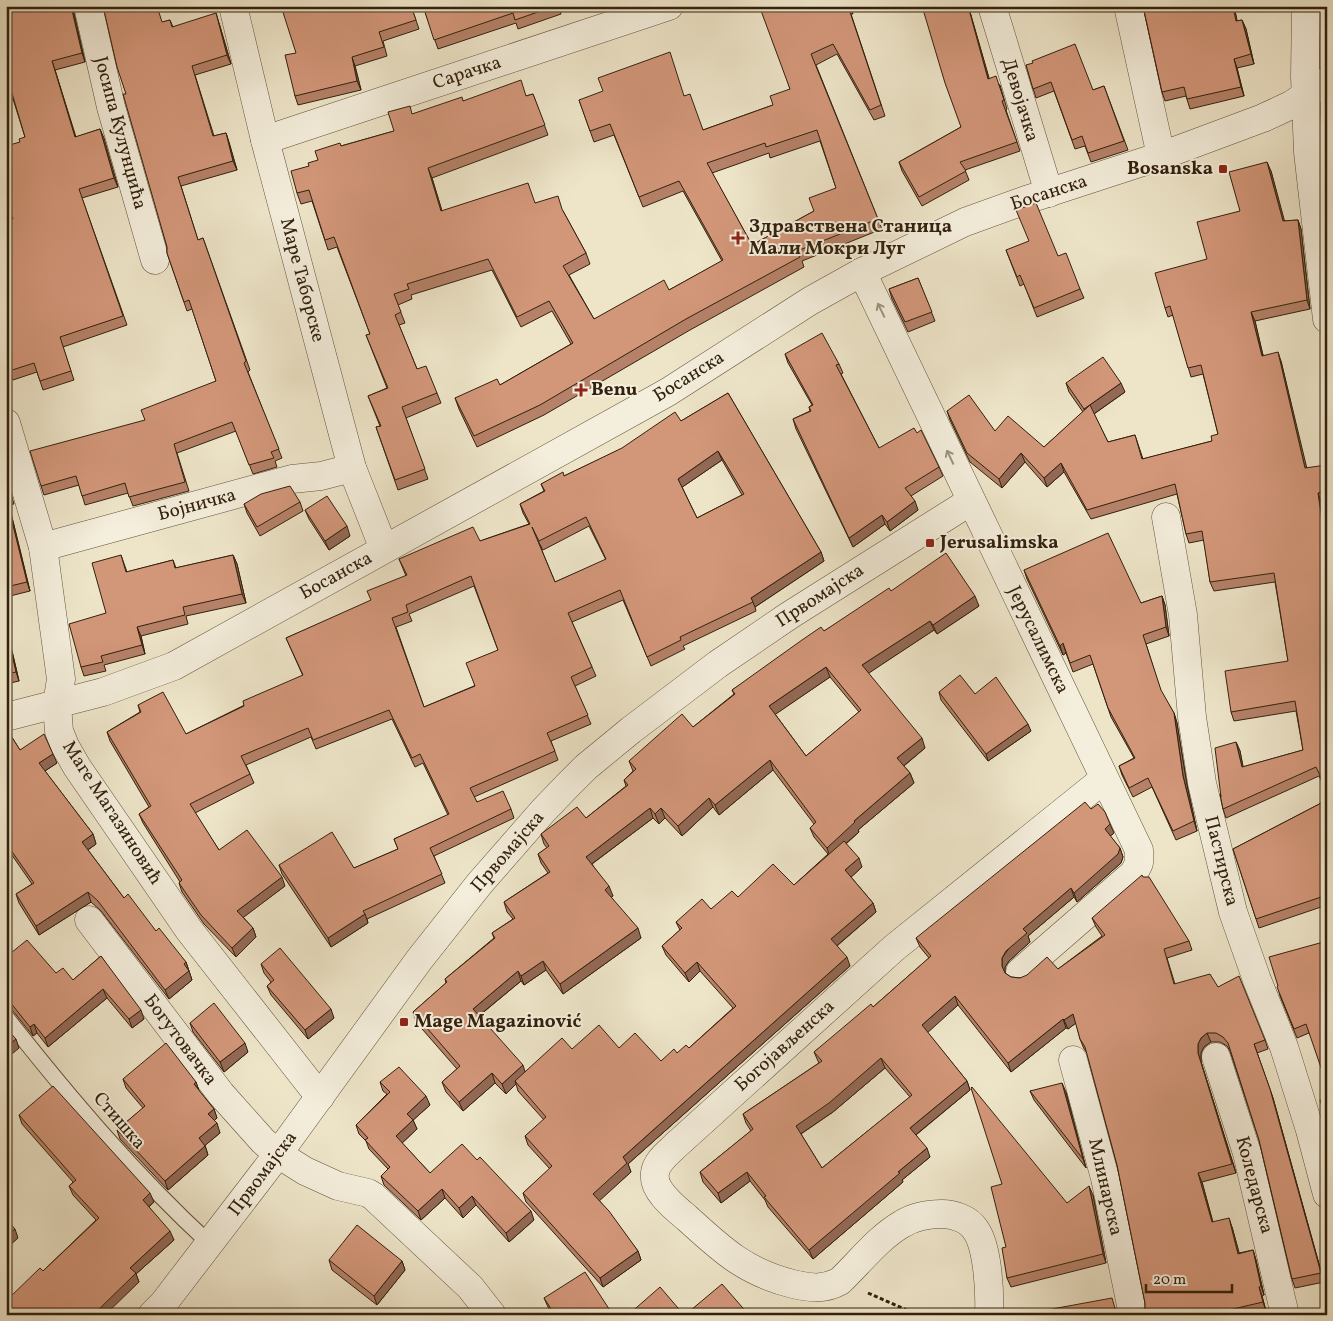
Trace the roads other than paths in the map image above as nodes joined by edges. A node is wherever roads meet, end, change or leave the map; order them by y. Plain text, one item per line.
1 (88, 6) edge
2 (233, 6) edge
3 (669, 6) edge
4 (992, 6) edge
5 (1128, 6) edge
6 (1306, 6) edge
7 (1316, 88) edge
8 (265, 140) junction
9 (1161, 156) junction
10 (1049, 193) junction
11 (154, 260) dead end
12 (862, 272) junction
13 (1327, 320) edge
14 (6, 423) edge
15 (352, 468) junction
16 (971, 501) junction
17 (1166, 517) dead end
18 (43, 547) junction
19 (384, 549) junction
20 (57, 705) junction
21 (6, 717) edge
22 (1104, 779) junction
23 (89, 920) dead end
24 (1020, 972) dead end
25 (6, 1017) edge
26 (1216, 1057) dead end
27 (1073, 1060) dead end
28 (320, 1097) junction
29 (278, 1154) junction
30 (1327, 1194) edge
31 (210, 1244) junction
32 (152, 1315) edge
33 (492, 1315) edge
34 (989, 1315) edge
35 (1133, 1315) edge
36 (1285, 1315) edge

1 - 11 street, Јосипа Кулунџића
2 - 8 street, Маре Таборске
3 - 8 street, Сарачка
4 - 10 street, Девојачка
5 - 9 street
6 - 7 street
7 - 9 street, Босанска
7 - 13 street
8 - 15 street, Маре Таборске
9 - 10 street, Босанска
10 - 12 street, Босанска
16 -> 12 street, Јерусалимска
12 - 19 street, Босанска
14 - 18 street, Маге Магазиновић
15 - 18 street, Бојничка
15 - 19 street, Маре Таборске
16 - 22 street, Јерусалимска
16 - 28 street, Првомајска
17 - 30 street, Пастирска
18 - 20 street, Маге Магазиновић
19 - 20 street, Босанска
20 - 21 street, Босанска
20 - 28 street, Маге Магазиновић
22 - 24 street, Јерусалимска
22 - 34 street, Богојављенска
23 - 29 street, Богутовачка
25 - 31 lane, Стишка
26 - 36 street, Коледарска
27 - 35 street, Млинарска
28 - 29 street, Првомајска
29 - 31 street, Првомајска
29 - 33 street
31 - 32 street, Првомајска

